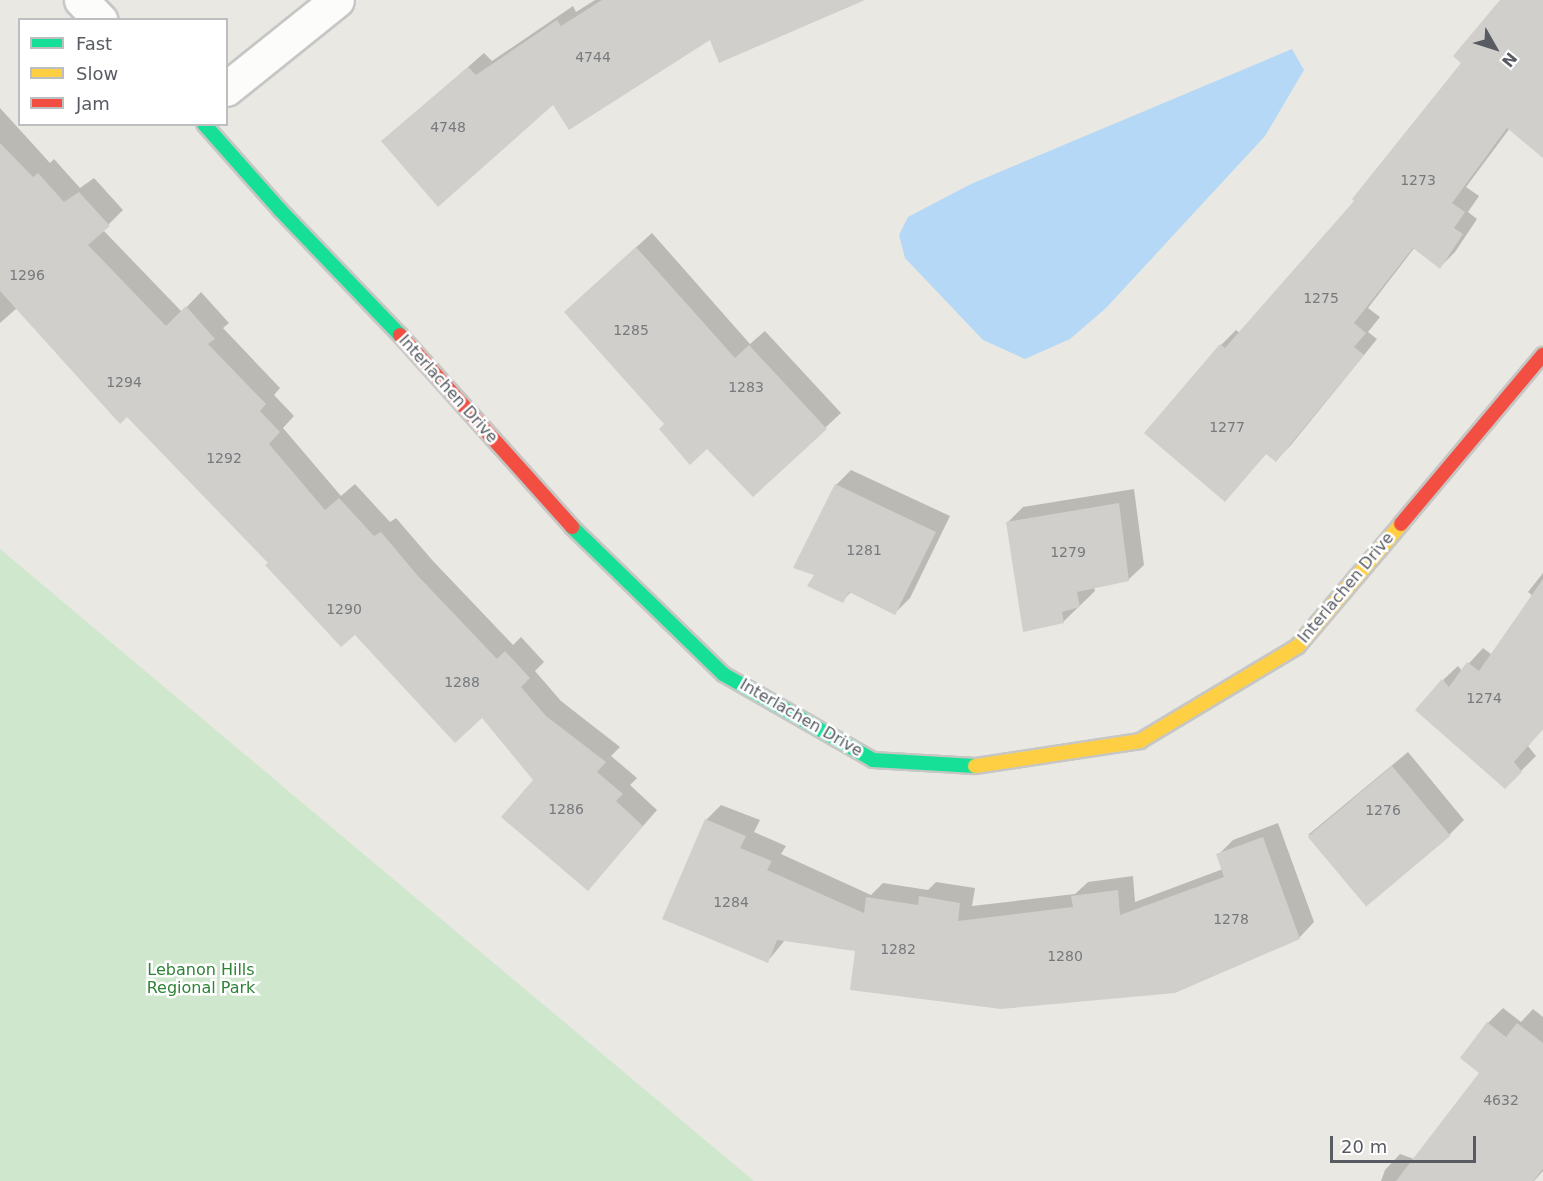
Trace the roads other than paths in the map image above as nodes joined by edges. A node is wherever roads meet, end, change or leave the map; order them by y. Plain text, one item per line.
1 (81, 0) edge
2 (337, 0) edge
3 (98, 18) edge
4 (228, 87) edge
5 (206, 126) edge
6 (1543, 355) edge

1 - 3 street
2 - 4 street
5 - 6 street, Interlachen Drive

